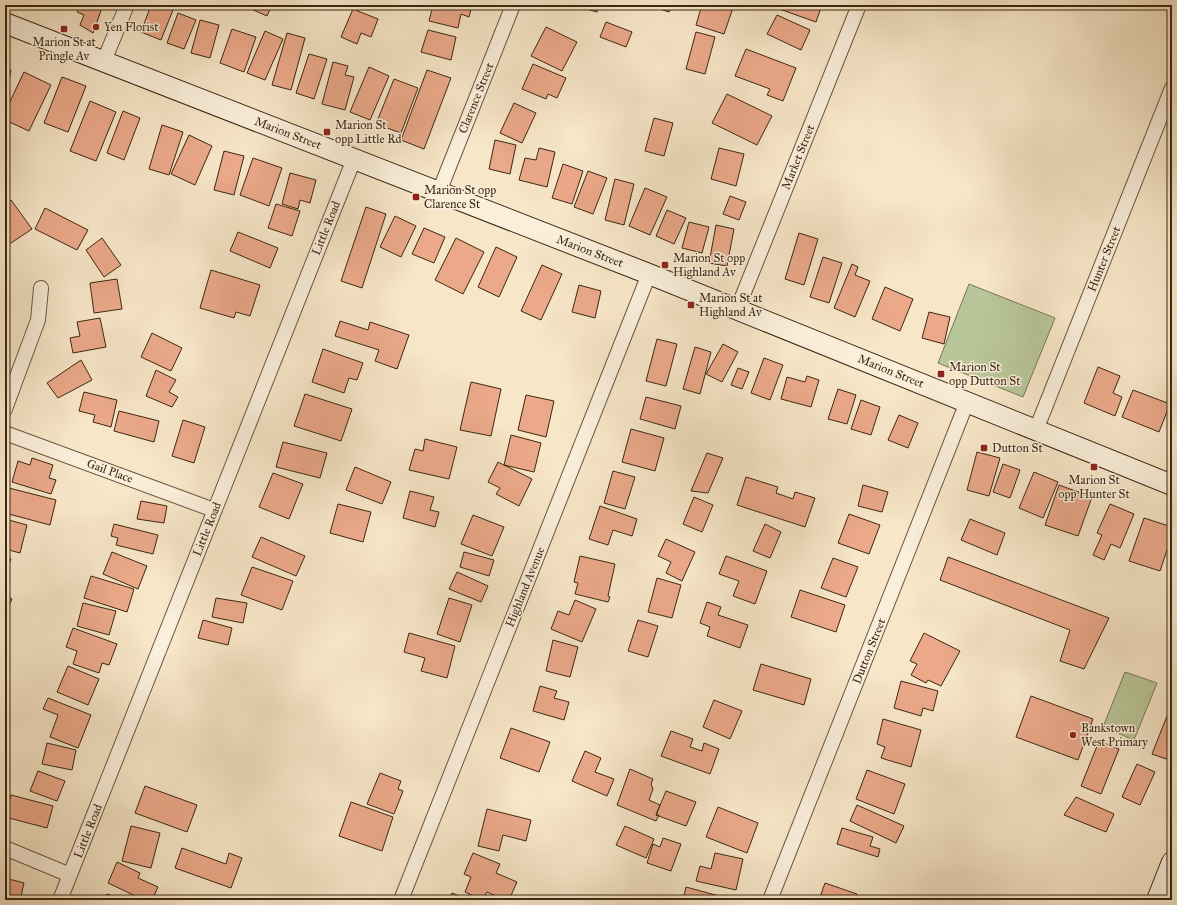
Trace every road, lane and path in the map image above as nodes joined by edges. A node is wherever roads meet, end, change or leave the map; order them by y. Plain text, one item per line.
1 (127, 5) edge
2 (513, 5) edge
3 (859, 5) edge
4 (5, 23) edge
5 (104, 61) junction
6 (1172, 88) edge
7 (354, 159) junction
8 (439, 192) junction
9 (649, 274) junction
10 (42, 288) dead end
11 (737, 310) junction
12 (967, 402) junction
13 (5, 409) edge
14 (1036, 430) junction
15 (5, 433) edge
16 (1172, 485) edge
17 (214, 510) junction
18 (5, 848) edge
19 (1172, 862) edge
20 (70, 875) junction
21 (60, 900) edge
22 (401, 900) edge
23 (770, 900) edge
24 (1157, 900) edge

1 - 5 street
2 - 8 street, Clarence Street
3 - 11 street, Market Street
4 - 5 main road, Marion Street
5 - 7 main road, Marion Street
6 - 14 street, Hunter Street
7 - 8 main road, Marion Street
7 - 17 street, Little Road
8 - 9 main road, Marion Street
9 - 11 main road, Marion Street
9 - 22 street, Highland Avenue
10 - 13 street
11 - 12 main road, Marion Street
12 - 14 main road, Marion Street
12 - 23 street, Dutton Street
14 - 16 main road, Marion Street
15 - 17 street, Gail Place
17 - 20 street, Little Road
18 - 20 street
19 - 24 main road
20 - 21 street, Little Road

